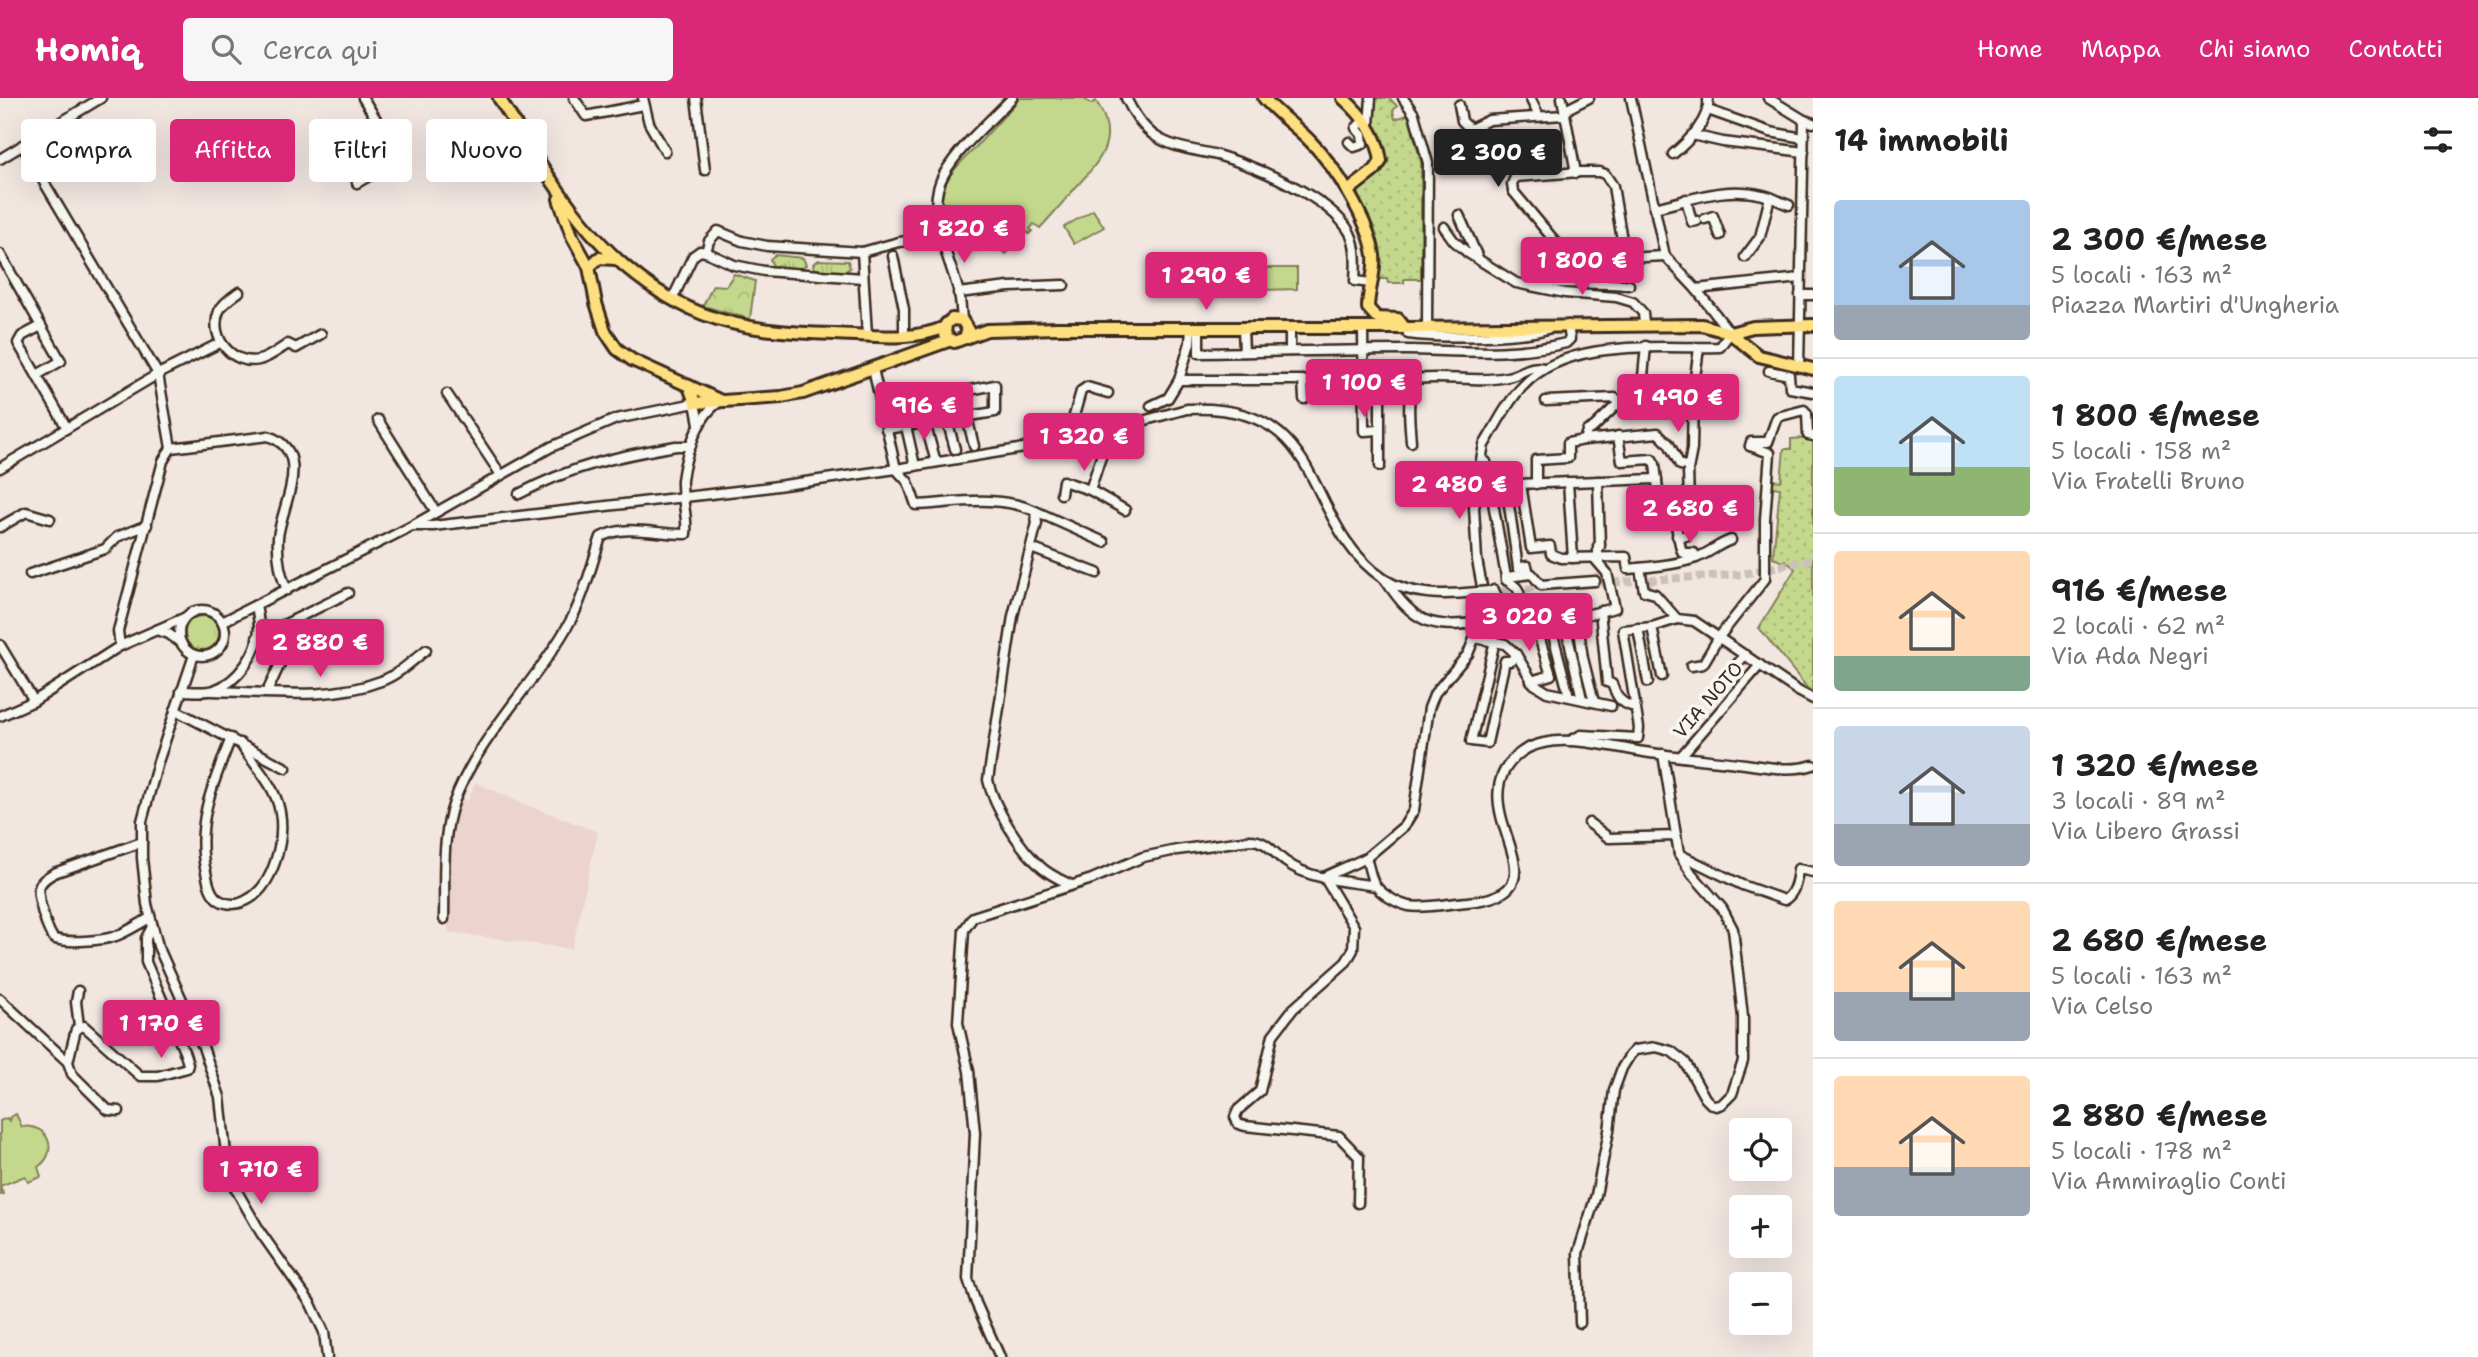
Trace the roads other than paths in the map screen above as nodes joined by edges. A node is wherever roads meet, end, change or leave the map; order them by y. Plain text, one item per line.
1 (101, 98) edge
2 (363, 98) edge
3 (499, 98) edge
4 (574, 98) edge
5 (696, 98) edge
6 (1012, 98) edge
7 (1126, 98) edge
8 (1264, 98) edge
9 (1343, 98) edge
10 (1371, 98) edge
11 (1403, 98) edge
12 (1530, 98) edge
13 (1562, 98) edge
14 (1589, 98) edge
15 (1631, 98) edge
16 (1708, 98) edge
17 (1768, 98) edge
18 (643, 102) edge
19 (1459, 105) dead end
20 (1708, 110) junction
21 (1564, 115) junction
22 (1539, 117) junction
23 (66, 119) edge
24 (1366, 122) junction
25 (1808, 122) edge
26 (1692, 135) junction
27 (1803, 138) junction
28 (1349, 142) dead end
29 (21, 146) edge
30 (665, 151) dead end
31 (1804, 152) junction
32 (1673, 154) dead end
33 (0, 159) edge
34 (705, 170) dead end
35 (1576, 173) junction
36 (44, 182) edge
37 (356, 183) dead end
38 (1348, 191) junction
39 (1770, 197) junction
40 (1686, 199) junction
41 (1789, 205) dead end
42 (1654, 208) junction
43 (1459, 215) dead end
44 (571, 217) junction
45 (1444, 227) dead end
46 (1720, 235) dead end
47 (942, 237) junction
48 (706, 252) junction
49 (862, 252) junction
50 (893, 256) dead end
51 (1665, 256) junction
52 (1, 257) edge
53 (1745, 257) dead end
54 (1625, 258) junction
55 (615, 259) junction
56 (1479, 260) junction
57 (589, 267) junction
58 (863, 278) junction
59 (1800, 278) junction
60 (1371, 284) junction
61 (1064, 285) dead end
62 (1526, 285) junction
63 (1629, 285) dead end
64 (1696, 289) junction
65 (239, 292) dead end
66 (959, 295) junction
67 (1800, 295) junction
68 (1813, 295) edge
69 (672, 300) junction
70 (1644, 324) junction
71 (1799, 325) junction
72 (1813, 325) edge
73 (41, 326) junction
74 (958, 326) junction
75 (1562, 326) junction
76 (1427, 327) junction
77 (1195, 328) junction
78 (1243, 328) junction
79 (1290, 328) junction
80 (1363, 328) junction
81 (1407, 330) junction
82 (1730, 333) junction
83 (321, 334) dead end
84 (867, 335) junction
85 (904, 335) junction
86 (220, 343) junction
87 (1646, 346) junction
88 (1699, 348) junction
89 (1407, 350) junction
90 (1290, 351) junction
91 (1244, 352) junction
92 (1363, 353) junction
93 (1799, 366) junction
94 (1544, 368) junction
95 (873, 369) junction
96 (1813, 369) edge
97 (1380, 371) dead end
98 (1769, 371) dead end
99 (158, 374) junction
100 (37, 375) junction
101 (1179, 380) junction
102 (690, 386) junction
103 (1813, 392) edge
104 (1108, 393) dead end
105 (447, 394) dead end
106 (1304, 399) dead end
107 (720, 400) junction
108 (1546, 401) dead end
109 (1621, 401) junction
110 (695, 403) junction
111 (1152, 406) dead end
112 (1810, 412) edge
113 (967, 416) junction
114 (958, 418) junction
115 (947, 419) junction
116 (377, 420) dead end
117 (925, 423) junction
118 (699, 425) junction
119 (906, 426) junction
120 (67, 428) junction
121 (886, 429) junction
122 (1110, 430) junction
123 (1379, 430) junction
124 (1618, 436) junction
125 (1813, 436) edge
126 (1584, 440) junction
127 (1067, 441) junction
128 (1410, 442) dead end
129 (691, 446) junction
130 (974, 446) dead end
131 (171, 448) junction
132 (955, 449) dead end
133 (936, 462) junction
134 (915, 466) junction
135 (1689, 466) junction
136 (1380, 467) dead end
137 (0, 468) edge
138 (896, 469) junction
139 (1488, 472) junction
140 (501, 475) junction
141 (1657, 479) junction
142 (1598, 481) junction
143 (1568, 482) junction
144 (1506, 484) junction
145 (1521, 484) junction
146 (1536, 484) junction
147 (1489, 485) junction
148 (1090, 490) junction
149 (519, 494) dead end
150 (1061, 494) dead end
151 (684, 496) junction
152 (1035, 510) junction
153 (1125, 510) dead end
154 (436, 512) junction
155 (50, 519) dead end
156 (147, 525) junction
157 (412, 526) junction
158 (0, 527) edge
159 (1676, 536) junction
160 (1731, 540) dead end
161 (1104, 542) dead end
162 (1031, 548) junction
163 (1573, 558) junction
164 (1696, 558) junction
165 (1596, 559) junction
166 (1640, 568) junction
167 (1097, 573) dead end
168 (1529, 573) junction
169 (30, 574) dead end
170 (1506, 577) junction
171 (1385, 580) junction
172 (1595, 581) tunnel mouth
173 (1406, 589) junction
174 (287, 590) junction
175 (348, 593) dead end
176 (256, 605) junction
177 (1404, 605) junction
178 (1600, 611) junction
179 (1499, 614) junction
180 (1548, 616) dead end
181 (184, 618) junction
182 (1564, 619) dead end
183 (1677, 619) junction
184 (294, 620) junction
185 (1481, 620) junction
186 (222, 622) junction
187 (1652, 627) junction
188 (1638, 628) junction
189 (156, 630) junction
190 (1537, 630) dead end
191 (1719, 637) junction
192 (257, 638) junction
193 (1475, 638) junction
194 (1495, 642) junction
195 (181, 643) junction
196 (0, 645) edge
197 (120, 646) junction
198 (426, 650) dead end
199 (1516, 654) junction
200 (194, 655) junction
201 (1745, 655) junction
202 (1760, 665) junction
203 (1691, 666) dead end
204 (1733, 669) dead end
205 (1662, 677) dead end
206 (1531, 681) junction
207 (1648, 682) dead end
208 (181, 691) junction
209 (212, 691) junction
210 (267, 692) junction
211 (1569, 696) junction
212 (1582, 699) junction
213 (1813, 699) edge
214 (34, 701) junction
215 (1594, 702) junction
216 (1611, 706) dead end
217 (1634, 707) junction
218 (175, 710) junction
219 (0, 716) edge
220 (231, 738) junction
221 (1570, 741) junction
222 (240, 743) junction
223 (1663, 754) junction
224 (1681, 756) junction
225 (1813, 765) edge
226 (286, 768) dead end
227 (1589, 823) dead end
228 (1676, 836) junction
229 (142, 842) junction
230 (1679, 854) junction
231 (1366, 858) junction
232 (1813, 872) edge
233 (1324, 877) junction
234 (1071, 885) junction
235 (1375, 886) junction
236 (444, 919) dead end
237 (151, 923) junction
238 (78, 991) dead end
239 (0, 999) edge
240 (79, 1026) junction
241 (68, 1062) junction
242 (119, 1111) dead end
243 (1358, 1203) dead end
244 (1580, 1323) dead end
245 (327, 1357) edge
246 (1000, 1357) edge

1 - 23 street
2 - 37 street
3 - 44 main road
4 - 18 street
5 - 34 street
6 - 47 street
7 - 60 street
8 - 38 main road
9 - 24 main road
10 - 24 street
11 - 76 street
12 - 22 street
13 - 21 street
14 - 21 street
15 - 42 street
16 - 20 street
17 - 25 street
18 - 30 street
19 - 22 street
20 - 26 street
20 - 27 street
21 - 22 street
21 - 35 street
24 - 28 street
24 - 38 main road
25 - 27 street
26 - 31 street
26 - 32 street
27 - 31 street
29 - 33 street
31 - 59 street
35 - 54 street
35 - 54 street
36 - 99 street
38 - 60 main road
39 - 40 street
39 - 41 street
39 - 53 street
40 - 42 street
40 - 46 street
42 - 51 street
43 - 56 street
44 - 55 main road
44 - 57 main road
45 - 56 street
47 - 49 street
47 - 66 street
48 - 49 street
48 - 58 street
48 - 69 street
49 - 58 street
50 - 85 street
51 - 54 street
51 - 64 street
52 - 73 street
55 - 57 main road
55 - 69 main road
56 - 62 street
57 - 102 main road
58 - 84 street
59 - 64 street
59 - 67 street
60 - 81 main road
61 - 66 street
62 - 63 street
62 - 70 street
64 - 82 street
65 - 86 street
66 - 74 street
67 - 68 street
67 - 71 street
69 - 84 main road
70 - 75 main road
70 - 82 main road
71 - 72 main road
71 - 82 main road
71 - 93 street
73 - 100 street
73 - 100 street
74 - 77 main road
74 - 85 main road
74 - 95 main road
75 - 76 main road
75 - 81 street
75 - 89 street
76 - 81 main road
77 - 78 main road
77 - 91 street
77 - 101 street
78 - 79 main road
78 - 91 street
79 - 80 main road
79 - 90 street
80 - 81 main road
80 - 92 street
81 - 89 street
82 - 88 street
82 - 93 main road
83 - 86 street
84 - 85 main road
86 - 99 street
87 - 88 street
87 - 94 street
87 - 109 street
88 - 135 street
89 - 92 street
90 - 91 street
90 - 92 street
92 - 123 street
93 - 96 main road
94 - 128 street
94 - 139 street
95 - 107 main road
95 - 121 street
97 - 123 street
98 - 103 street
99 - 120 street
99 - 131 street
100 - 120 street
101 - 106 street
101 - 111 street
102 - 107 main road
102 - 110 main road
104 - 127 street
105 - 140 street
107 - 110 main road
107 - 118 street
108 - 109 street
109 - 126 street
110 - 118 street
110 - 140 street
112 - 125 street
112 - 191 street
113 - 114 street
113 - 114 street
113 - 130 street
114 - 115 street
115 - 117 street
115 - 132 street
116 - 154 street
117 - 119 street
117 - 133 street
118 - 129 street
119 - 121 street
119 - 134 street
120 - 137 street
121 - 138 street
122 - 127 street
122 - 148 street
122 - 171 street
123 - 136 street
124 - 126 street
124 - 135 street
124 - 141 street
126 - 146 street
127 - 133 street
129 - 149 street
129 - 151 street
131 - 156 street
131 - 174 street
133 - 134 street
134 - 138 street
135 - 159 street
138 - 151 street
138 - 152 street
139 - 147 street
139 - 185 street
140 - 154 street
141 - 142 street
141 - 159 street
142 - 143 street
142 - 165 street
143 - 146 street
143 - 163 street
144 - 145 street
144 - 147 street
144 - 168 street
145 - 146 street
145 - 163 street
147 - 170 street
148 - 150 street
148 - 153 street
151 - 157 street
151 - 236 street
152 - 161 street
152 - 162 street
154 - 157 street
155 - 158 street
156 - 169 street
156 - 197 street
157 - 174 street
159 - 164 street
160 - 164 street
162 - 167 street
162 - 234 street
163 - 165 street
164 - 166 street
165 - 166 street
165 - 178 street
166 - 183 street
168 - 170 street
168 - 172 street
170 - 179 street
171 - 173 street
171 - 177 street
173 - 177 street
173 - 179 street, bridge
174 - 176 street
175 - 184 street
176 - 186 street
176 - 192 street
177 - 185 street
178 - 215 street
178 - 217 street
179 - 185 street
180 - 211 street
181 - 186 street
181 - 189 street
181 - 195 street
182 - 212 street
183 - 187 street
183 - 191 street
184 - 192 street
184 - 210 street
185 - 193 street
186 - 200 street
187 - 188 street
187 - 205 street
188 - 207 street
188 - 217 street
189 - 195 street
189 - 197 street
190 - 206 street
191 - 201 street
191 - 203 street
192 - 209 street
193 - 194 street
193 - 231 street
194 - 199 street
194 - 199 street
195 - 200 street
196 - 214 street
197 - 214 street
198 - 210 street
199 - 206 street
200 - 208 street
201 - 202 street
201 - 204 street
202 - 213 street
202 - 224 street, VIA NOTO
206 - 211 street
208 - 209 street
208 - 218 street
209 - 210 street
211 - 212 street
212 - 215 street
214 - 219 street
215 - 216 street
217 - 221 street
218 - 220 street
218 - 229 street
220 - 222 street
220 - 222 street
221 - 223 street
221 - 235 street
222 - 226 street
223 - 224 street
223 - 228 street
224 - 225 street
227 - 228 street
228 - 230 street
229 - 237 street
229 - 237 street
230 - 232 street
230 - 244 street
231 - 233 street
231 - 235 street
233 - 234 street
233 - 235 street
233 - 243 street
234 - 246 street
237 - 240 street
237 - 245 street
238 - 240 street
239 - 241 street
240 - 241 street
241 - 242 street

